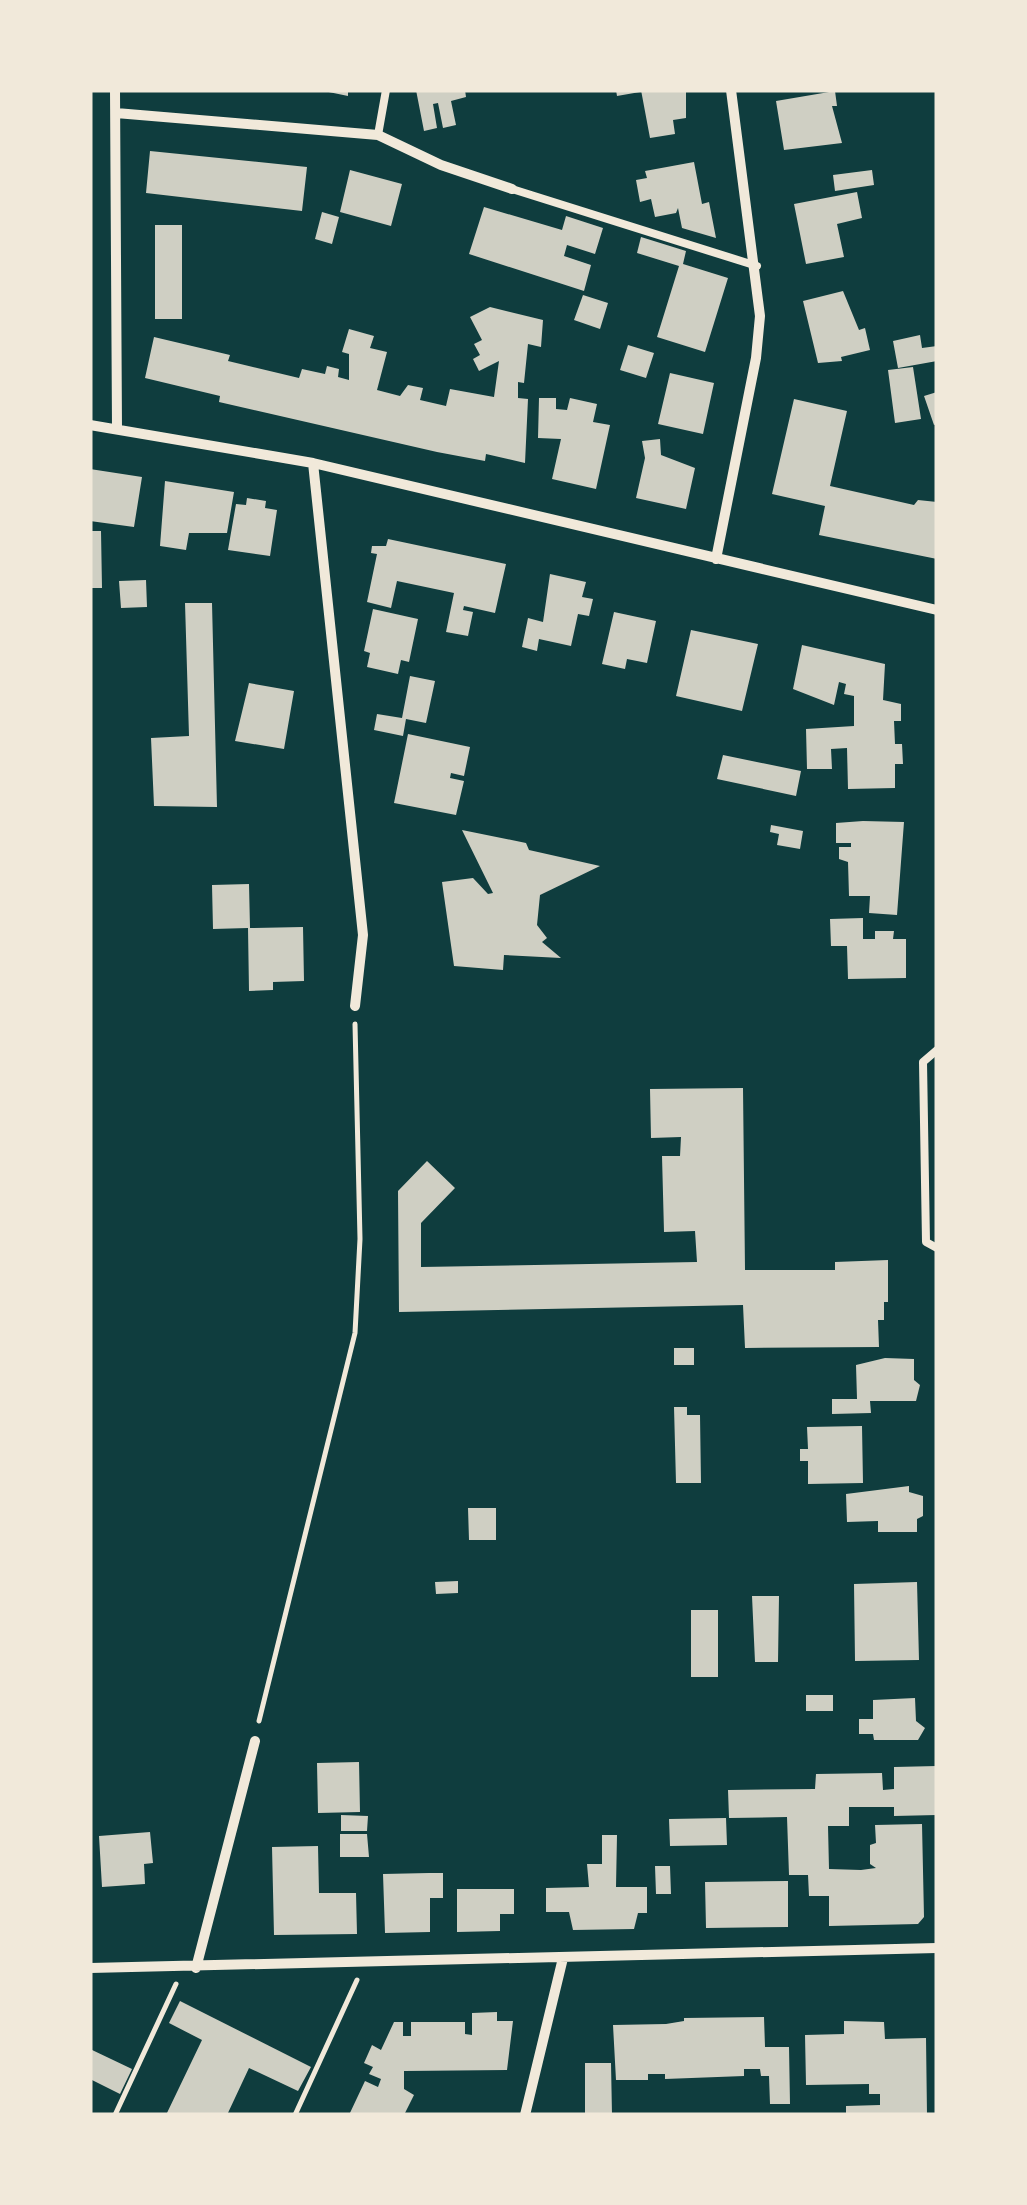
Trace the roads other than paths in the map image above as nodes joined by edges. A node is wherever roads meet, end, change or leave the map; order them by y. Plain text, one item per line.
1 (116, 90) edge
2 (386, 90) edge
3 (731, 90) edge
4 (116, 113) junction
5 (378, 135) junction
6 (512, 190) joint
7 (757, 266) junction
8 (90, 425) edge
9 (118, 430) junction
10 (313, 463) junction
11 (716, 560) junction
12 (937, 610) edge
13 (354, 1006) road end
14 (937, 1050) edge
15 (937, 1248) edge
16 (254, 1741) road end
17 (937, 1948) edge
18 (563, 1958) junction
19 (90, 1968) edge
20 (196, 1968) junction
21 (524, 2115) edge

1 - 4 street
2 - 5 lane
3 - 7 street
4 - 5 street
4 - 9 street
5 - 6 street
6 - 7 lane
7 - 11 street
8 - 9 street
9 - 10 street
10 - 11 street
10 - 13 street
11 - 12 street
14 - 15 lane
16 - 20 street
17 - 18 street
18 - 20 street
18 - 21 street
19 - 20 street

